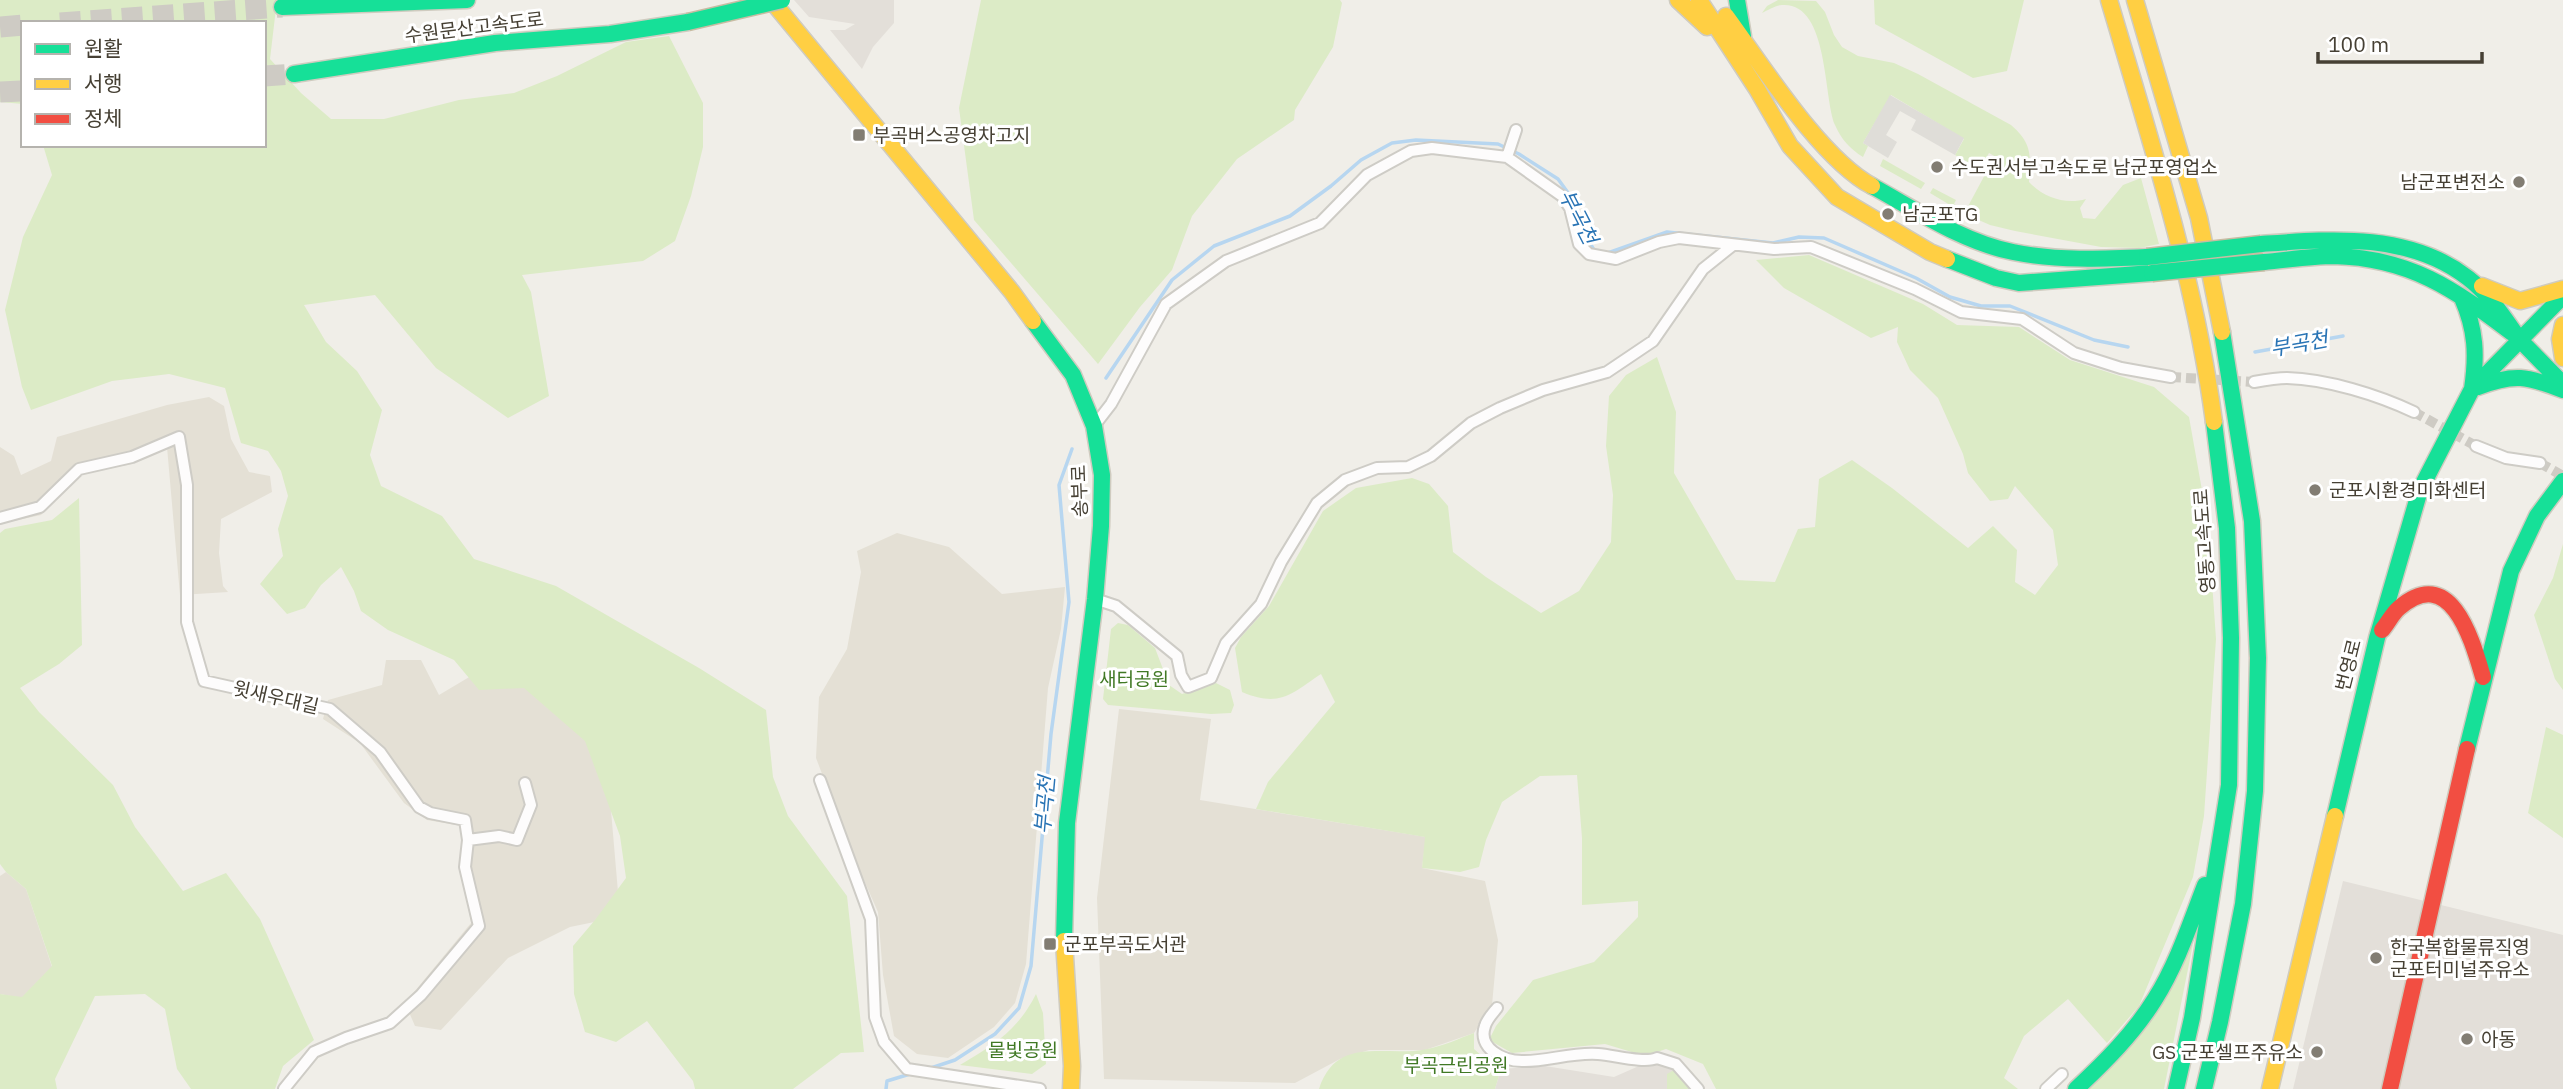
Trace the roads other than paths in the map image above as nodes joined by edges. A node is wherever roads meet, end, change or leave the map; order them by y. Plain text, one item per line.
1 (467, 0) edge
2 (771, 0) edge
3 (782, 0) edge
4 (1678, 0) edge
5 (1699, 0) edge
6 (1714, 0) edge
7 (1737, 0) edge
8 (2109, 0) edge
9 (2135, 0) edge
10 (282, 7) dead end
11 (1738, 47) junction
12 (293, 74) tunnel mouth
13 (1516, 130) dead end
14 (1507, 157) junction
15 (1733, 245) junction
16 (2479, 285) junction
17 (2563, 289) edge
18 (2459, 293) junction
19 (2563, 296) edge
20 (2563, 325) edge
21 (2519, 339) junction
22 (2563, 358) edge
23 (2171, 377) tunnel mouth
24 (2254, 382) tunnel mouth
25 (2563, 384) edge
26 (2472, 389) junction
27 (2563, 390) edge
28 (2414, 412) tunnel mouth
29 (1094, 426) junction
30 (2476, 446) tunnel mouth
31 (2540, 463) tunnel mouth
32 (2563, 481) edge
33 (0, 518) edge
34 (1095, 599) junction
35 (2377, 638) junction
36 (2483, 678) junction
37 (820, 780) dead end
38 (525, 783) dead end
39 (468, 840) junction
40 (2220, 847) junction
41 (1497, 1008) dead end
42 (2062, 1074) dead end
43 (960, 1084) edge
44 (284, 1089) edge
45 (1040, 1089) edge
46 (1071, 1089) edge
47 (1698, 1089) edge
48 (2046, 1089) edge
49 (2076, 1089) edge
50 (2176, 1089) edge
51 (2204, 1089) edge
52 (2270, 1089) edge
53 (2390, 1089) edge

1 - 10 main road, 수원문산고속도로
2 - 29 main road, 송부로
3 - 12 main road, 수원문산고속도로, bridge
4 - 11 main road
5 - 11 main road
6 - 11 main road
7 - 11 main road
8 - 40 main road, 영동고속도로
9 - 51 main road
11 - 16 main road, bridge
11 - 18 main road, bridge
13 - 14 street
14 - 15 street
14 - 29 street
15 - 23 street
15 - 34 street
16 - 17 main road
16 - 21 main road
18 - 21 main road
18 - 26 main road
19 - 21 main road, 번영로
20 - 22 main road
21 - 25 main road
21 - 26 main road, 번영로
24 - 28 street
26 - 27 main road
26 - 35 main road, 번영로
29 - 34 main road, 송부로
30 - 31 street
32 - 36 main road
33 - 39 street, 윗새우대길
34 - 46 main road, 송부로
35 - 36 main road
35 - 52 main road, 번영로
36 - 53 main road
37 - 43 street
38 - 39 street
39 - 44 street
40 - 49 main road
40 - 50 main road, 영동고속도로
41 - 47 street
42 - 48 street
43 - 45 street

